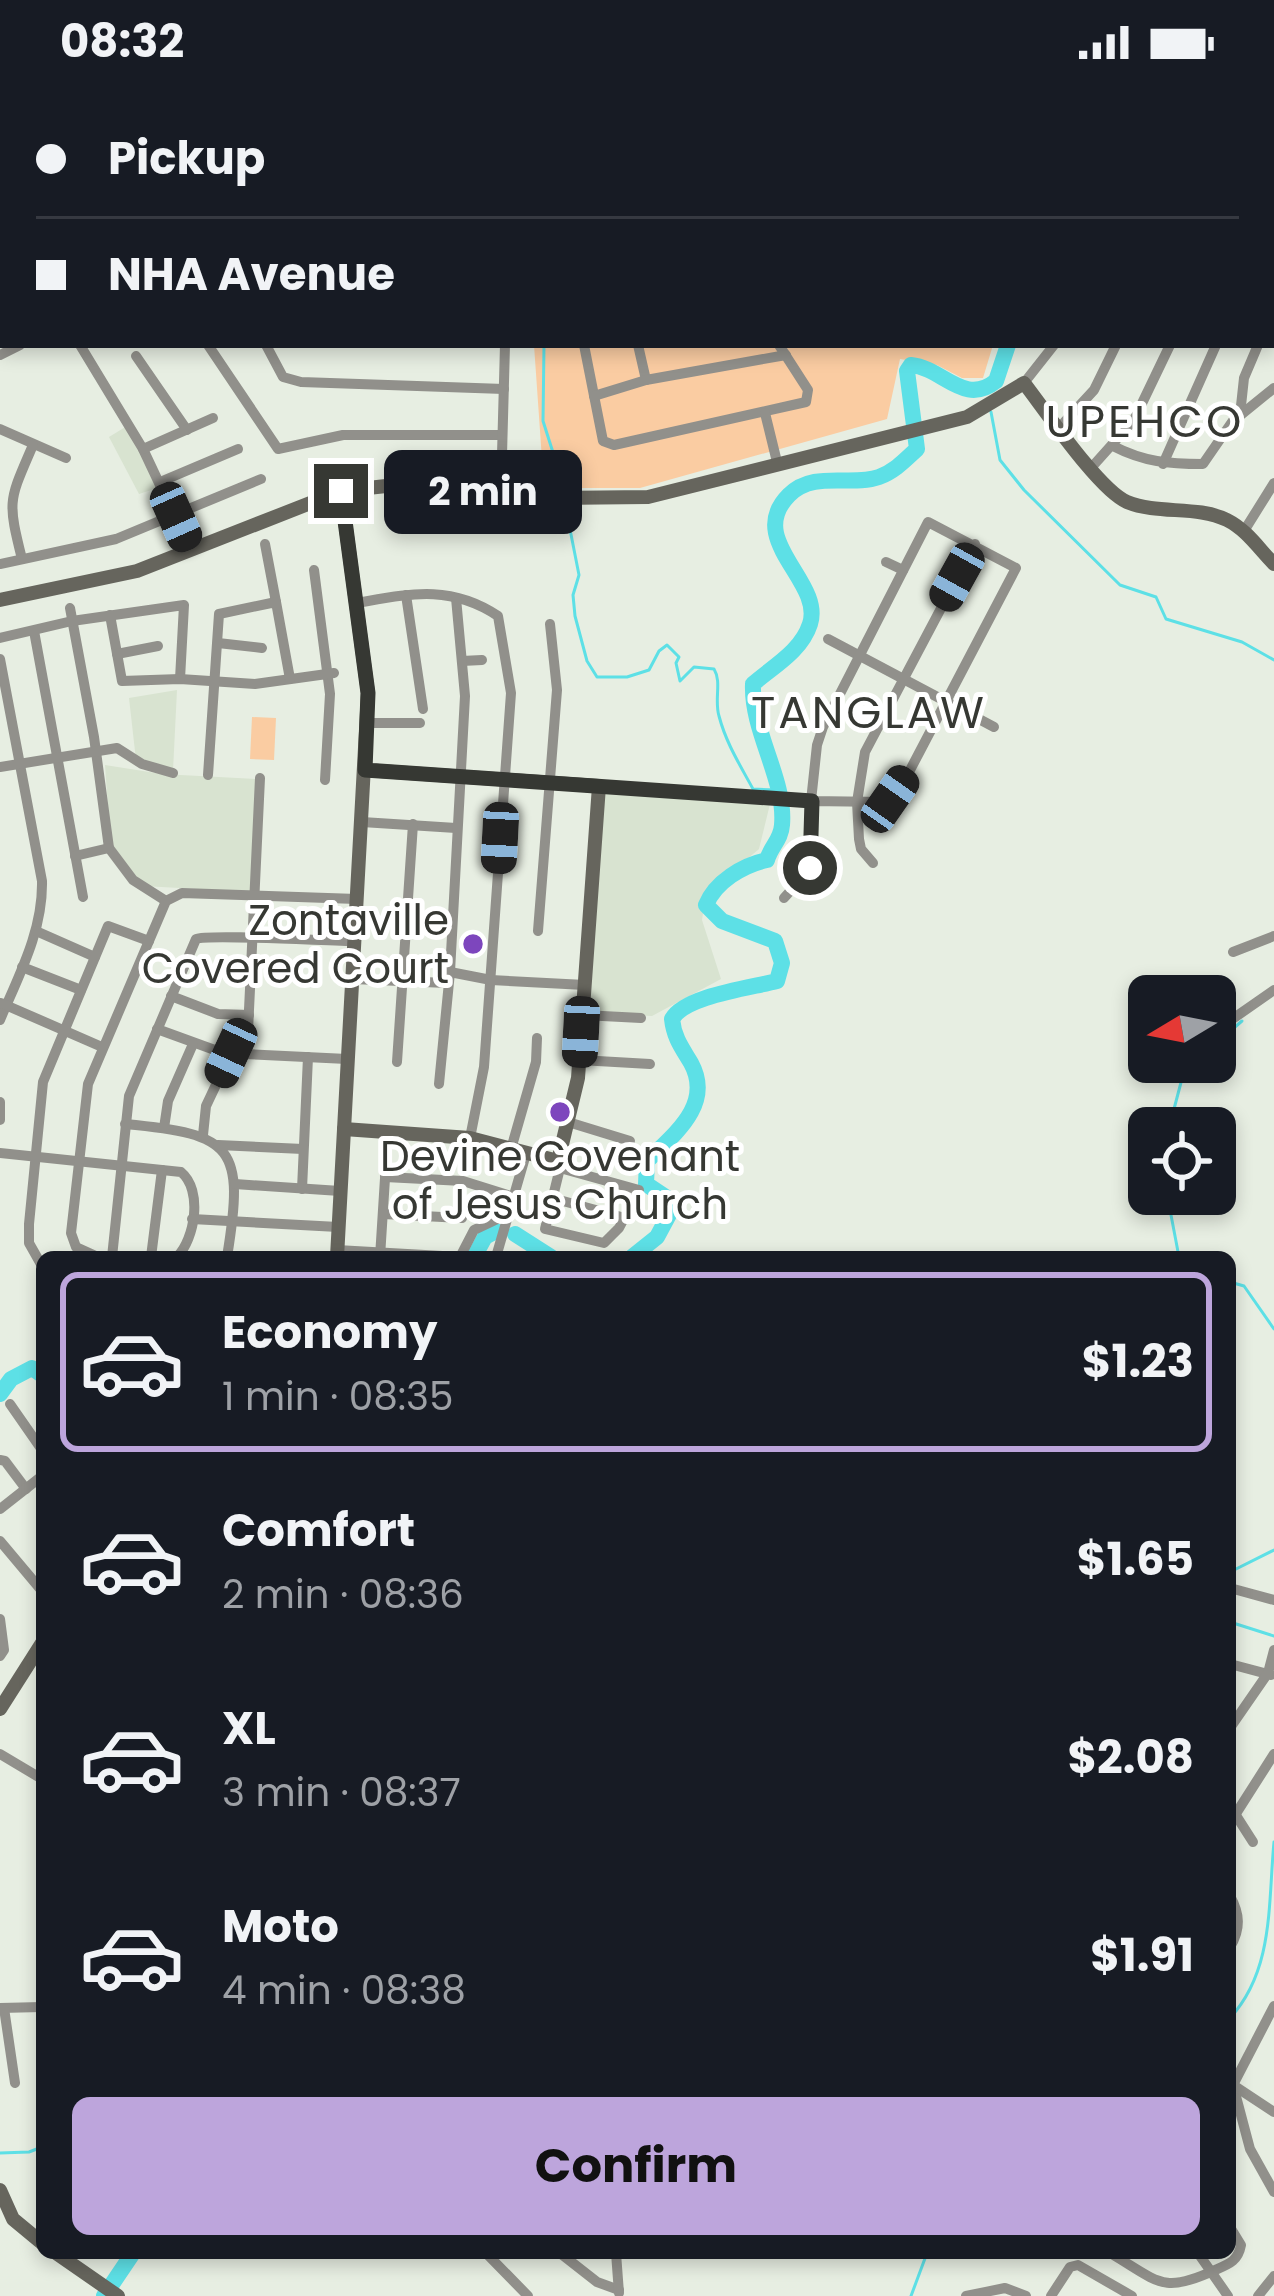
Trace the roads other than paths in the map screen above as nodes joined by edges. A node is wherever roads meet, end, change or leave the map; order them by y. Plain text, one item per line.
1 (82, 348) edge
2 (210, 348) edge
3 (268, 348) edge
4 (505, 348) edge
5 (585, 348) edge
6 (639, 348) edge
7 (1052, 348) edge
8 (1115, 348) edge
9 (1169, 348) edge
10 (1215, 348) edge
11 (1257, 348) edge
12 (782, 350) edge
13 (136, 356) dead end
14 (646, 380) junction
15 (1024, 383) junction
16 (1274, 388) edge
17 (504, 389) junction
18 (594, 396) junction
19 (764, 412) junction
20 (1240, 416) junction
21 (213, 418) dead end
22 (1059, 428) junction
23 (187, 430) junction
24 (1, 431) edge
25 (502, 435) junction
26 (33, 445) junction
27 (1113, 446) junction
28 (143, 449) junction
29 (238, 449) dead end
30 (65, 458) dead end
31 (777, 462) junction
32 (1163, 464) junction
33 (1091, 468) junction
34 (261, 479) dead end
35 (160, 482) junction
36 (1274, 483) edge
37 (341, 491) junction
38 (500, 491) junction
39 (176, 517) junction
40 (1244, 531) junction
41 (266, 544) dead end
42 (975, 544) junction
43 (191, 551) junction
44 (22, 559) junction
45 (886, 562) dead end
46 (0, 564) edge
47 (1274, 564) edge
48 (314, 570) dead end
49 (903, 570) junction
50 (406, 595) junction
51 (456, 598) junction
52 (0, 600) edge
53 (276, 602) junction
54 (357, 603) junction
55 (71, 615) junction
56 (110, 615) junction
57 (550, 624) dead end
58 (34, 631) junction
59 (0, 638) edge
60 (828, 639) dead end
61 (218, 643) junction
62 (158, 646) dead end
63 (262, 648) dead end
64 (117, 654) junction
65 (862, 656) junction
66 (0, 659) edge
67 (482, 660) dead end
68 (462, 661) junction
69 (331, 674) junction
70 (903, 676) junction
71 (180, 679) junction
72 (290, 680) junction
73 (217, 681) junction
74 (946, 700) junction
75 (423, 709) dead end
76 (367, 723) junction
77 (420, 723) dead end
78 (994, 727) dead end
79 (94, 750) junction
80 (57, 756) junction
81 (20, 763) junction
82 (0, 767) edge
83 (365, 770) junction
84 (173, 773) dead end
85 (208, 775) dead end
86 (260, 778) dead end
87 (459, 779) junction
88 (325, 780) dead end
89 (503, 780) junction
90 (549, 784) junction
91 (599, 786) junction
92 (812, 801) junction
93 (857, 802) junction
94 (362, 822) junction
95 (413, 824) junction
96 (457, 828) junction
97 (109, 848) junction
98 (75, 856) junction
99 (872, 863) dead end
100 (254, 895) junction
101 (83, 897) dead end
102 (784, 898) dead end
103 (357, 899) junction
104 (166, 901) junction
105 (538, 931) dead end
106 (36, 932) junction
107 (1274, 937) edge
108 (148, 940) junction
109 (252, 940) junction
110 (355, 941) junction
111 (1233, 952) dead end
112 (95, 957) junction
113 (22, 967) junction
114 (448, 978) junction
115 (353, 980) junction
116 (491, 980) junction
117 (402, 982) junction
118 (585, 985) junction
119 (80, 990) junction
120 (1274, 990) edge
121 (171, 996) junction
122 (3, 1004) edge
123 (249, 1015) junction
124 (583, 1015) junction
125 (1236, 1017) edge
126 (641, 1018) dead end
127 (0, 1020) edge
128 (158, 1029) junction
129 (63, 1030) junction
130 (537, 1038) dead end
131 (193, 1044) junction
132 (102, 1047) junction
133 (231, 1053) junction
134 (308, 1057) junction
135 (347, 1059) junction
136 (580, 1060) junction
137 (397, 1062) dead end
138 (650, 1064) dead end
139 (439, 1084) dead end
140 (0, 1102) edge
141 (0, 1120) edge
142 (568, 1122) junction
143 (125, 1124) junction
144 (164, 1128) junction
145 (344, 1129) junction
146 (388, 1131) junction
147 (203, 1135) junction
148 (470, 1138) junction
149 (630, 1141) dead end
150 (218, 1145) junction
151 (303, 1149) junction
152 (518, 1151) junction
153 (0, 1153) edge
154 (36, 1156) junction
155 (79, 1160) junction
156 (123, 1165) junction
157 (559, 1165) junction
158 (162, 1169) junction
159 (385, 1177) junction
160 (235, 1184) junction
161 (302, 1189) junction
162 (340, 1191) junction
163 (514, 1197) junction
164 (553, 1198) junction
165 (510, 1213) junction
166 (383, 1214) junction
167 (462, 1218) dead end
168 (193, 1219) junction
169 (625, 1219) junction
170 (233, 1223) junction
171 (338, 1227) junction
172 (85, 1251) edge
173 (113, 1251) edge
174 (152, 1251) edge
175 (183, 1251) edge
176 (228, 1251) edge
177 (337, 1251) edge
178 (381, 1251) edge
179 (463, 1251) edge
180 (498, 1251) edge
181 (36, 1256) edge
182 (10, 1405) dead end
183 (36, 1442) edge
184 (0, 1460) edge
185 (36, 1481) edge
186 (26, 1489) junction
187 (0, 1509) edge
188 (0, 1541) edge
189 (36, 1584) edge
190 (1236, 1590) edge
191 (1274, 1600) edge
192 (0, 1619) edge
193 (36, 1651) edge
194 (1274, 1651) edge
195 (0, 1656) edge
196 (1236, 1665) edge
197 (1271, 1674) edge
198 (2, 1699) edge
199 (1236, 1720) edge
200 (0, 1754) edge
201 (1274, 1754) edge
202 (36, 1775) edge
203 (1236, 1808) edge
204 (1236, 1819) edge
205 (1253, 1842) dead end
206 (1274, 2006) edge
207 (36, 2007) edge
208 (2, 2008) edge
209 (1236, 2079) edge
210 (15, 2083) dead end
211 (1236, 2087) edge
212 (1236, 2096) edge
213 (1274, 2112) edge
214 (0, 2190) edge
215 (1274, 2192) edge
216 (7, 2221) edge
217 (36, 2239) edge
218 (64, 2259) edge
219 (492, 2259) edge
220 (568, 2259) edge
221 (616, 2259) edge
222 (1120, 2259) edge
223 (1203, 2259) edge
224 (1232, 2259) edge
225 (1213, 2271) junction
226 (1274, 2276) edge
227 (114, 2293) edge
228 (619, 2293) edge
229 (528, 2296) edge
230 (966, 2296) edge
231 (1025, 2296) edge
232 (1051, 2296) edge
233 (1132, 2296) edge
234 (1228, 2296) edge
235 (1258, 2296) edge

1 - 28 street
2 - 25 street
3 - 17 street
4 - 17 street
5 - 18 street
6 - 14 street
7 - 15 street
8 - 22 street
9 - 27 street
10 - 32 street
11 - 20 street
12 - 14 street
12 - 19 street
13 - 23 street
14 - 18 street
15 - 22 street
15 - 31 street
16 - 20 street
17 - 25 street
18 - 19 street
19 - 31 street
20 - 32 street
21 - 23 street
22 - 33 street
23 - 28 street
24 - 26 street
25 - 38 street
26 - 30 street
26 - 44 street
27 - 32 street
27 - 33 street
28 - 35 street
29 - 35 street
31 - 38 street
33 - 40 street
34 - 39 street
35 - 39 street
36 - 40 street
37 - 38 street
37 - 43 street
37 - 54 street
39 - 43 street
39 - 44 street
40 - 47 street
41 - 53 street
42 - 49 street
42 - 70 street
42 - 74 street
43 - 52 street
44 - 46 street
45 - 49 street
48 - 69 street
49 - 65 street
50 - 51 street
50 - 54 street
50 - 75 street
51 - 68 street
51 - 89 street
53 - 61 street
53 - 72 street
54 - 76 street
55 - 56 street
55 - 58 street
55 - 79 street
56 - 64 street
56 - 71 street
57 - 90 street
58 - 59 street
58 - 80 street
60 - 65 street
61 - 63 street
61 - 73 street
62 - 64 street
64 - 71 street
65 - 70 street
65 - 92 street
66 - 81 street
67 - 68 street
68 - 87 street
69 - 72 street
69 - 88 street
70 - 74 street
70 - 93 street
71 - 73 street
72 - 73 street
73 - 85 street
74 - 78 street
74 - 93 street
76 - 77 street
76 - 83 street
79 - 80 street
79 - 84 street
79 - 97 street
80 - 81 street
80 - 98 street
81 - 82 street
81 - 106 street
83 - 87 street
83 - 94 street
86 - 100 street
87 - 89 street
87 - 96 street
89 - 90 street
89 - 116 street
90 - 91 street
90 - 105 street
91 - 92 street
91 - 118 street
92 - 93 street
92 - 102 street
93 - 99 street
94 - 95 street
94 - 103 street
95 - 96 street
95 - 117 street
96 - 114 street
97 - 98 street
97 - 104 street
98 - 101 street
100 - 103 street
100 - 104 street
100 - 109 street
103 - 110 street
104 - 108 street
106 - 112 street
106 - 113 street
107 - 111 street
108 - 112 street
108 - 132 street
109 - 110 street
109 - 121 street
109 - 123 street
110 - 115 street
112 - 119 street
113 - 119 street
113 - 122 street
114 - 116 street
114 - 117 street
114 - 139 street
115 - 117 street
115 - 135 street
116 - 118 street
116 - 148 street
117 - 137 street
118 - 124 street
119 - 129 street
120 - 125 street
121 - 123 street
121 - 128 street
122 - 127 street
122 - 129 street
123 - 133 street
124 - 126 street
124 - 136 street
128 - 131 street
128 - 143 street
129 - 132 street
129 - 154 street
130 - 152 street
131 - 133 street
131 - 144 street
132 - 155 street
133 - 134 street
133 - 147 street
134 - 135 street
134 - 151 street
135 - 145 street
136 - 138 street
136 - 142 street
140 - 141 street
142 - 149 street
142 - 157 street
143 - 144 street
143 - 156 street
144 - 147 street
145 - 146 street
145 - 162 street
146 - 148 street
146 - 159 street
147 - 150 street
148 - 152 street
150 - 151 street
150 - 160 street
151 - 161 street
152 - 157 street
152 - 163 street
153 - 154 street
154 - 155 street
154 - 181 street
155 - 156 street
155 - 172 street
156 - 158 street
156 - 173 street
157 - 164 street
157 - 169 street
158 - 168 street
158 - 174 street
159 - 163 street
159 - 166 street
160 - 161 street
160 - 170 street
161 - 162 street
162 - 171 street
163 - 165 street
164 - 169 street
164 - 169 street
165 - 179 street
165 - 180 street
166 - 167 street
166 - 178 street
168 - 170 street
168 - 175 street
170 - 171 street
170 - 176 street
171 - 177 street
182 - 183 street
184 - 186 street
185 - 186 street
186 - 187 street
188 - 189 street
190 - 191 street
192 - 195 street
193 - 198 street
194 - 197 street
196 - 197 street
197 - 199 street
200 - 202 street
201 - 203 street
204 - 205 street
206 - 209 street
207 - 208 street
208 - 210 street
211 - 213 street
212 - 215 street
214 - 216 street
216 - 217 street
218 - 227 street
219 - 229 street
220 - 228 street
221 - 228 street
222 - 225 street
223 - 225 street
224 - 225 street
225 - 234 street
226 - 235 street
230 - 231 street
232 - 233 street

